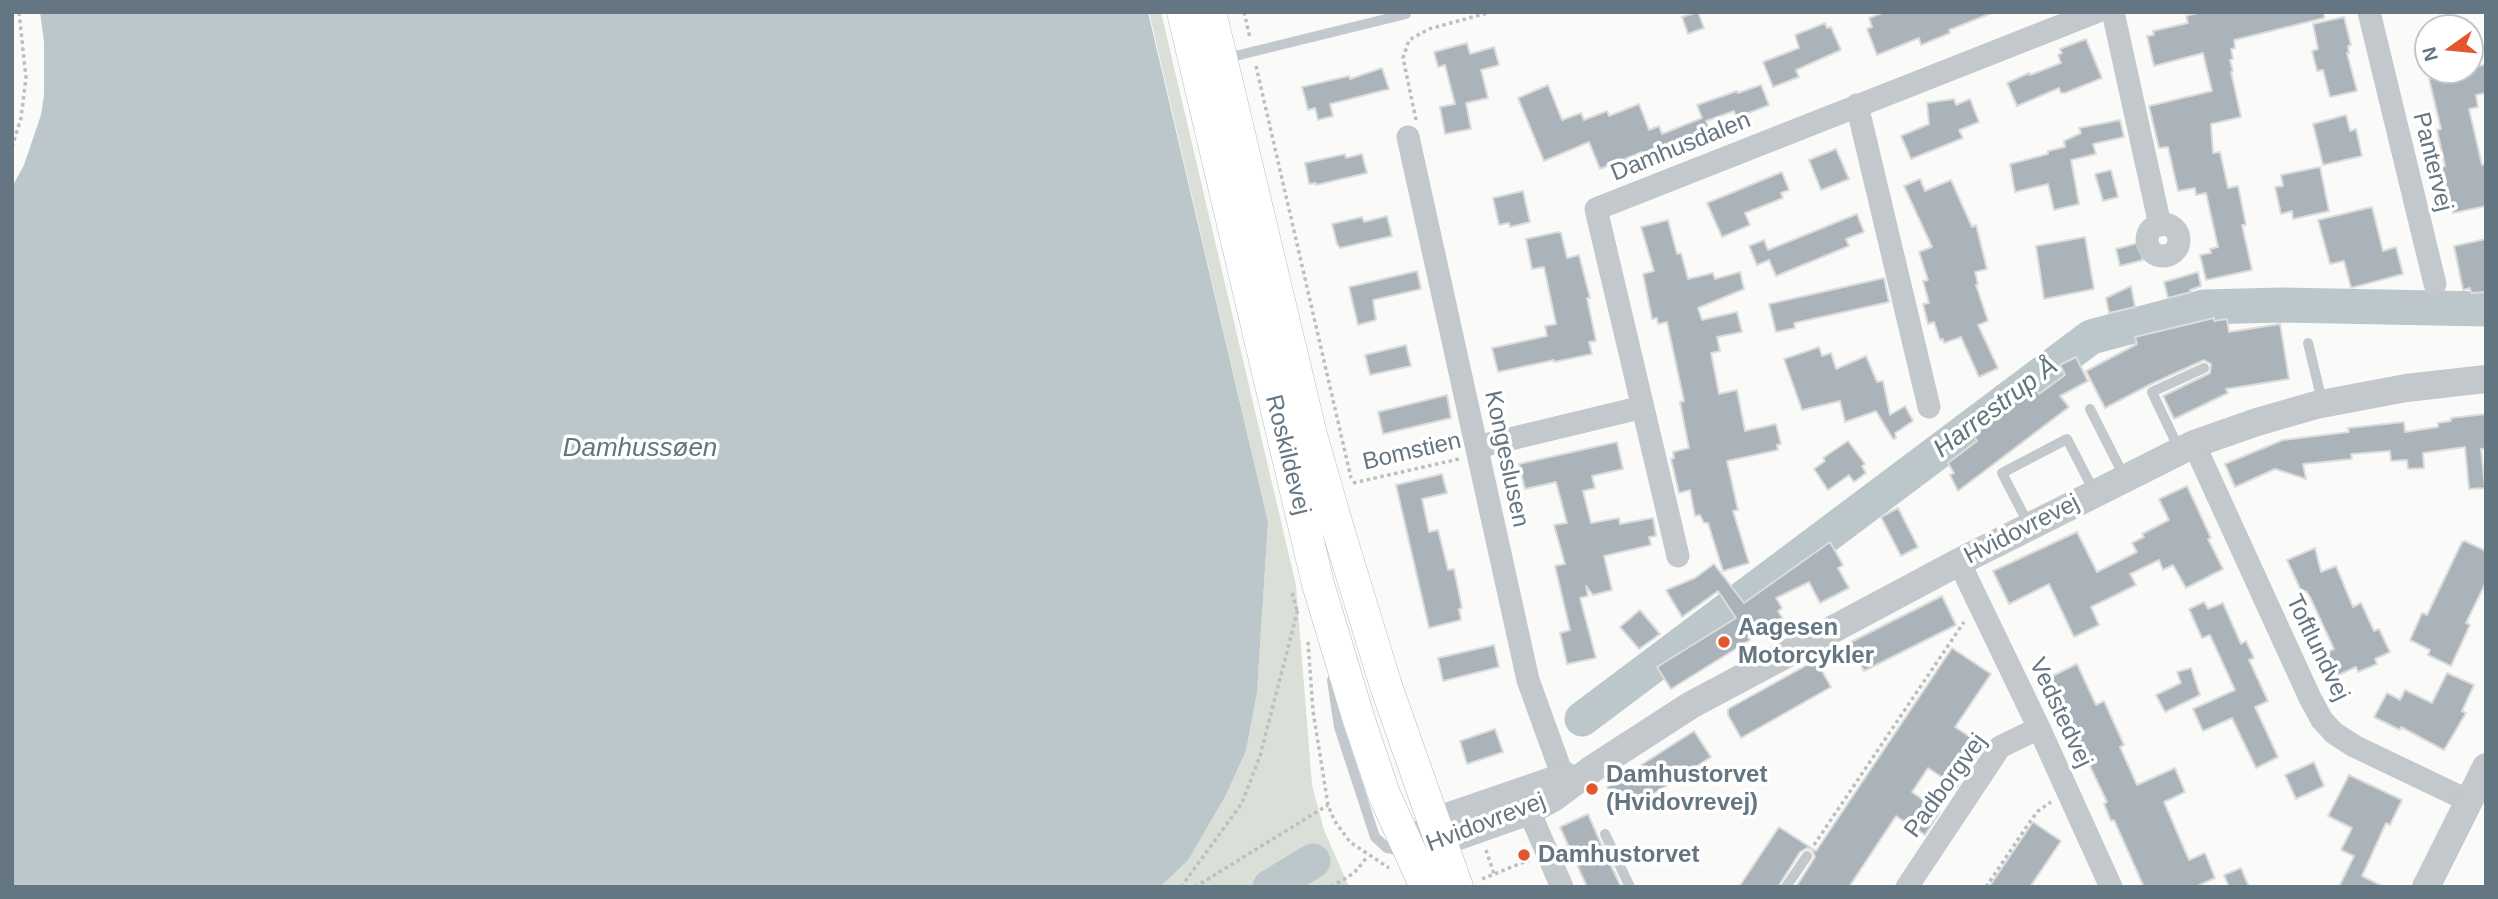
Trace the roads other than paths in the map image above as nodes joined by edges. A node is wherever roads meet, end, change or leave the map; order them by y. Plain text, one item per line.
1 (1183, 12) edge
2 (1210, 12) edge
3 (2096, 12) edge
4 (2113, 12) edge
5 (2369, 12) edge
6 (1406, 14) dead end
7 (1220, 60) junction
8 (1857, 105) junction
9 (1408, 137) road end
10 (2160, 225) dead end
11 (2435, 284) dead end
12 (2308, 343) dead end
13 (2204, 368) dead end
14 (2486, 379) edge
15 (2322, 404) junction
16 (1643, 407) junction
17 (1929, 407) dead end
18 (2090, 409) dead end
19 (2187, 448) junction
20 (1478, 450) junction
21 (2125, 478) junction
22 (2095, 493) junction
23 (2030, 527) junction
24 (1678, 556) dead end
25 (1959, 562) junction
26 (2039, 728) junction
27 (2486, 767) edge
28 (1564, 783) junction
29 (2469, 801) junction
30 (1529, 811) junction
31 (1436, 833) junction
32 (1605, 834) dead end
33 (1410, 853) junction
34 (1807, 856) road end
35 (1469, 883) edge
36 (1426, 887) edge
37 (1562, 887) edge
38 (1630, 887) edge
39 (1786, 887) edge
40 (1907, 887) edge
41 (2111, 887) edge
42 (2426, 887) edge

1 - 33 main road, Roskildevej
2 - 7 main road, Roskildevej
3 - 8 street, Damhusdalen
4 - 10 street
5 - 11 street, Pantervej
6 - 7 lane
7 - 31 main road, Roskildevej
8 - 16 street, Damhusdalen
8 - 17 street
9 - 20 street, Kongeslusen
12 - 15 lane
13 - 19 lane
14 - 15 street, Hvidovrevej
15 - 19 street, Hvidovrevej
16 - 20 street
16 - 24 street, Damhusdalen
18 - 21 lane
19 - 21 street, Hvidovrevej
19 - 29 street, Toftlundvej
20 - 28 street, Kongeslusen
21 - 22 street, Hvidovrevej
22 - 23 street, Hvidovrevej
22 - 23 lane
23 - 25 street, Hvidovrevej
25 - 26 street, Vedstedvej
25 - 28 street, Hvidovrevej
26 - 40 street, Padborgvej
26 - 41 street, Vedstedvej
27 - 29 street
28 - 30 street, Hvidovrevej
28 - 31 street, Hvidovrevej
29 - 42 street
30 - 31 street, Hvidovrevej
30 - 37 street
31 - 33 street, Hvidovrevej
31 - 35 main road, Roskildevej
32 - 38 lane
33 - 36 main road, Roskildevej
34 - 39 lane

